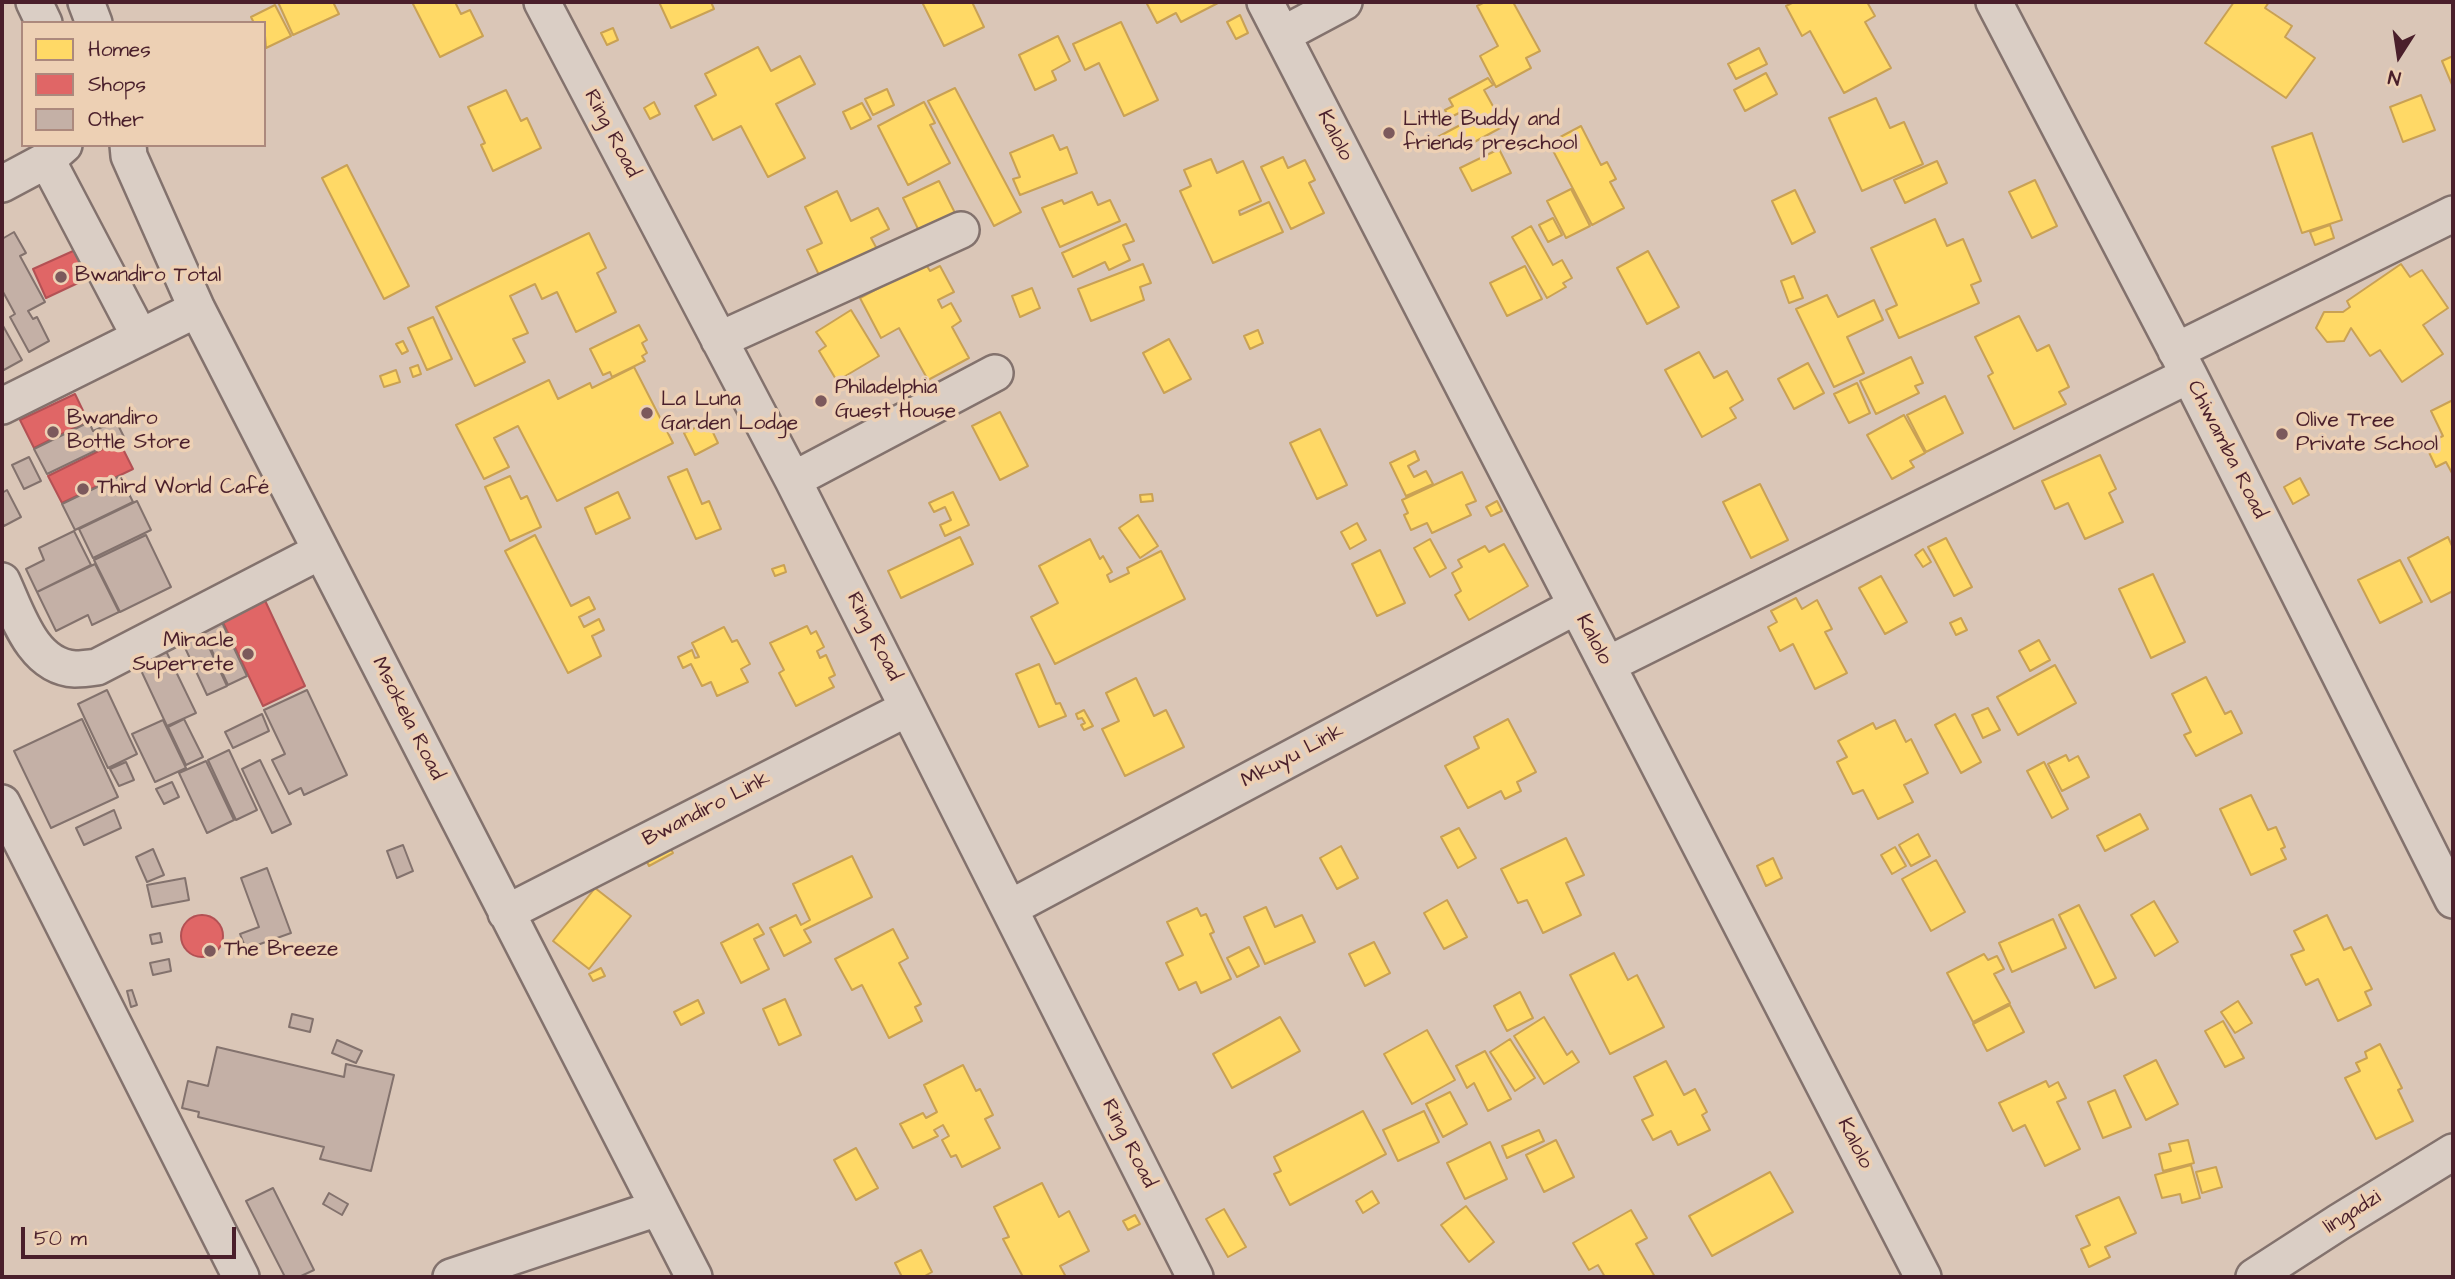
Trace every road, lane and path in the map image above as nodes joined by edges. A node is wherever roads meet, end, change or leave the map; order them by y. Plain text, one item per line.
1 (34, 2) edge
2 (86, 2) edge
3 (542, 2) edge
4 (1265, 2) edge
5 (1344, 2) edge
6 (1994, 2) edge
7 (43, 21) edge
8 (93, 21) edge
9 (1282, 35) junction
10 (125, 149) edge
11 (56, 153) edge
12 (2, 184) edge
13 (2453, 214) edge
14 (961, 230) dead end
15 (197, 309) junction
16 (140, 337) junction
17 (719, 340) junction
18 (2182, 363) junction
19 (995, 373) dead end
20 (2, 406) edge
21 (793, 480) junction
22 (321, 551) junction
23 (2, 581) edge
24 (1576, 606) junction
25 (1607, 665) junction
26 (908, 708) junction
27 (2, 803) edge
28 (2453, 900) edge
29 (1010, 908) junction
30 (506, 913) junction
31 (2453, 1152) edge
32 (658, 1208) junction
33 (241, 1277) edge
34 (451, 1277) edge
35 (694, 1277) edge
36 (1195, 1277) edge
37 (1923, 1277) edge
38 (2254, 1277) edge

1 - 7 street
2 - 8 street
3 - 17 street, Ring Road
4 - 9 street, Kalolo
5 - 9 street
6 - 18 street, Chiwamba Road
9 - 24 street, Kalolo
10 - 15 street, Msokela Road
11 - 12 street
11 - 16 street
13 - 18 street
14 - 17 street
15 - 16 street
15 - 22 street, Msokela Road
16 - 20 street
17 - 21 street, Ring Road
18 - 25 street
18 - 28 street, Chiwamba Road
19 - 21 street
21 - 26 street, Ring Road
22 - 23 street
22 - 30 street, Msokela Road
24 - 25 street, Kalolo
24 - 29 street, Mkuyu Link
25 - 37 street, Kalolo
26 - 29 street, Ring Road
26 - 30 street, Bwandiro Link
27 - 33 street
29 - 36 street, Ring Road
30 - 32 street, Msokela Road
31 - 38 street, lingadzi
32 - 34 street
32 - 35 street, Msokela Road

